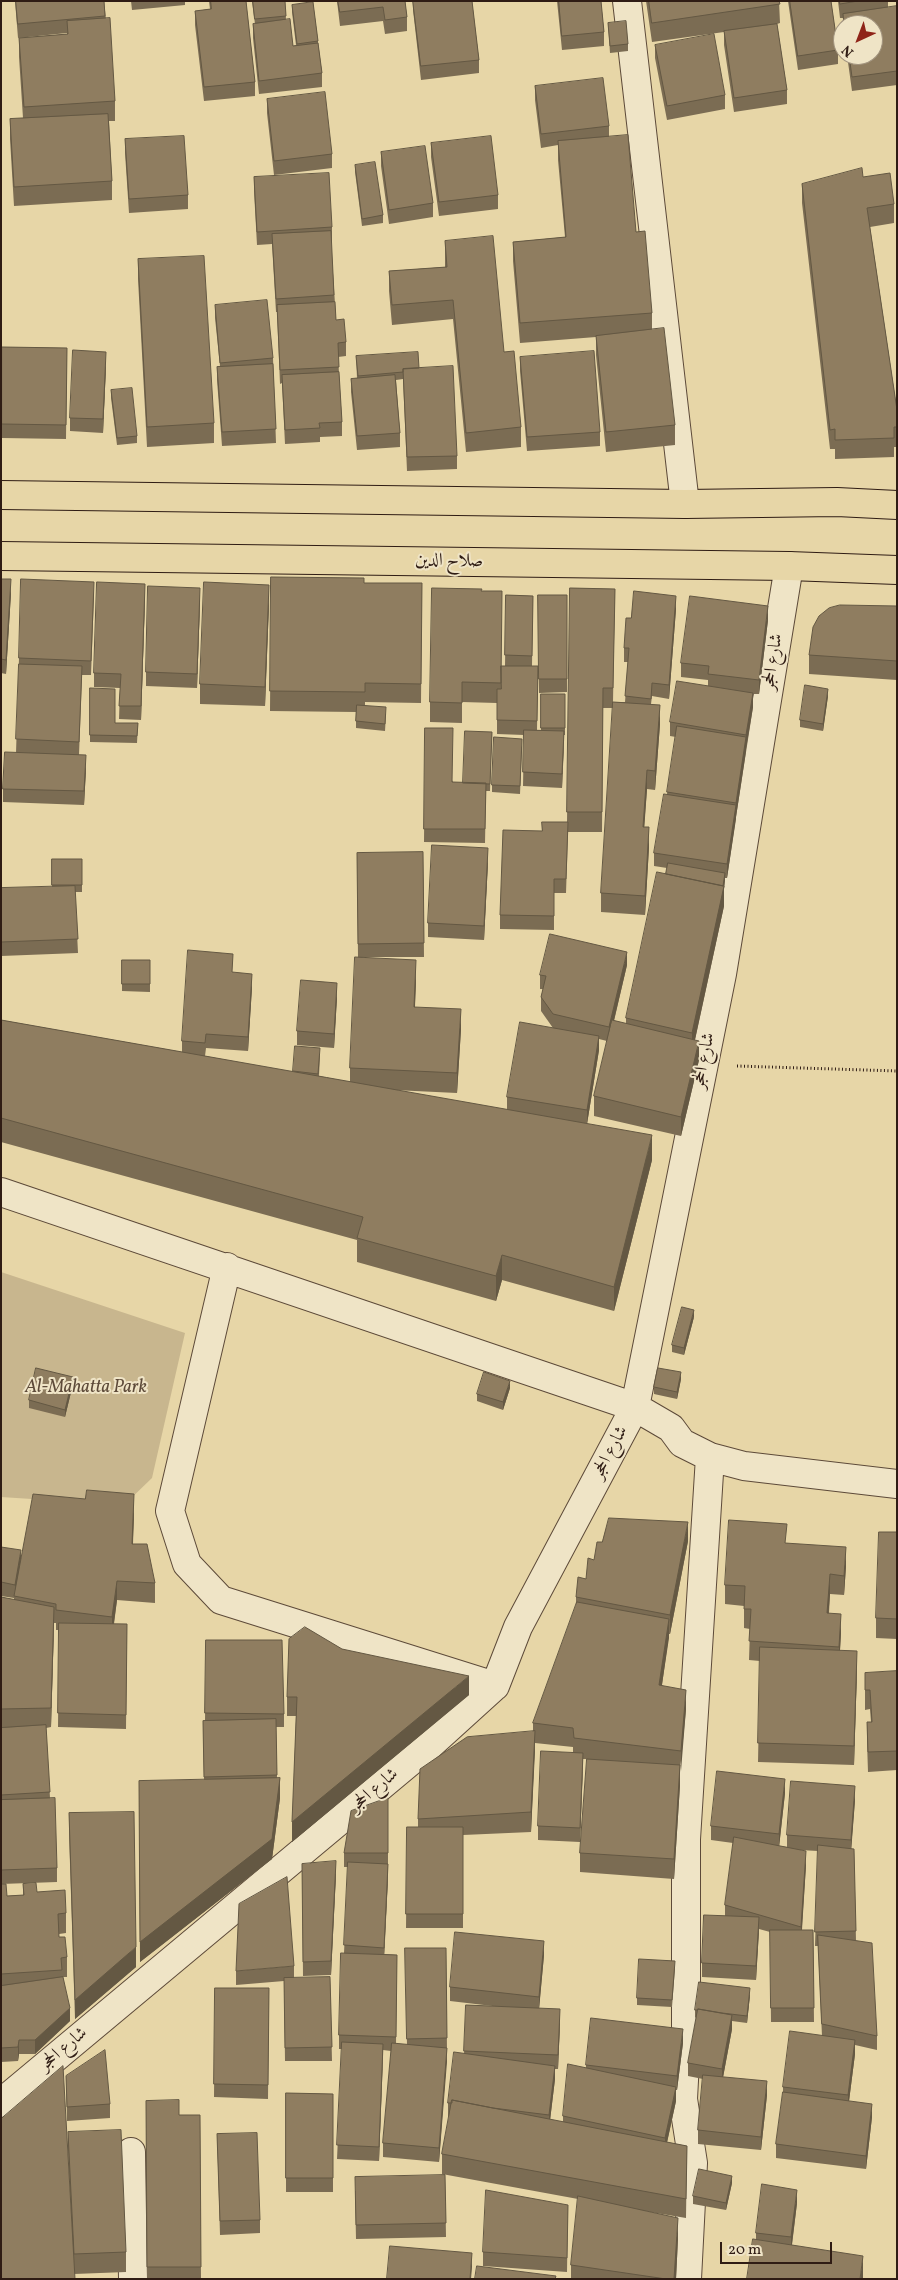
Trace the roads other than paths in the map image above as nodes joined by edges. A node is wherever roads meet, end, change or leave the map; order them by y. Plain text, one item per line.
1 (627, 1) edge
2 (1, 495) edge
3 (685, 504) junction
4 (897, 505) edge
5 (1, 556) edge
6 (789, 566) junction
7 (897, 570) edge
8 (1, 1192) edge
9 (227, 1267) junction
10 (635, 1407) junction
11 (710, 1457) junction
12 (897, 1484) edge
13 (495, 1686) junction
14 (1, 2103) edge
15 (131, 2152) dead end
16 (133, 2279) edge
17 (688, 2279) edge

1 - 3 street
2 - 3 highway
3 - 4 highway
5 - 6 highway, صلاح الدين
6 - 7 highway, صلاح الدين
6 - 10 street, شارع الحجر
8 - 9 street
9 - 10 street
9 - 13 street
10 - 11 street
10 - 13 street, شارع الحجر
11 - 12 street
11 - 17 street
13 - 14 street, شارع الحجر
15 - 16 street

